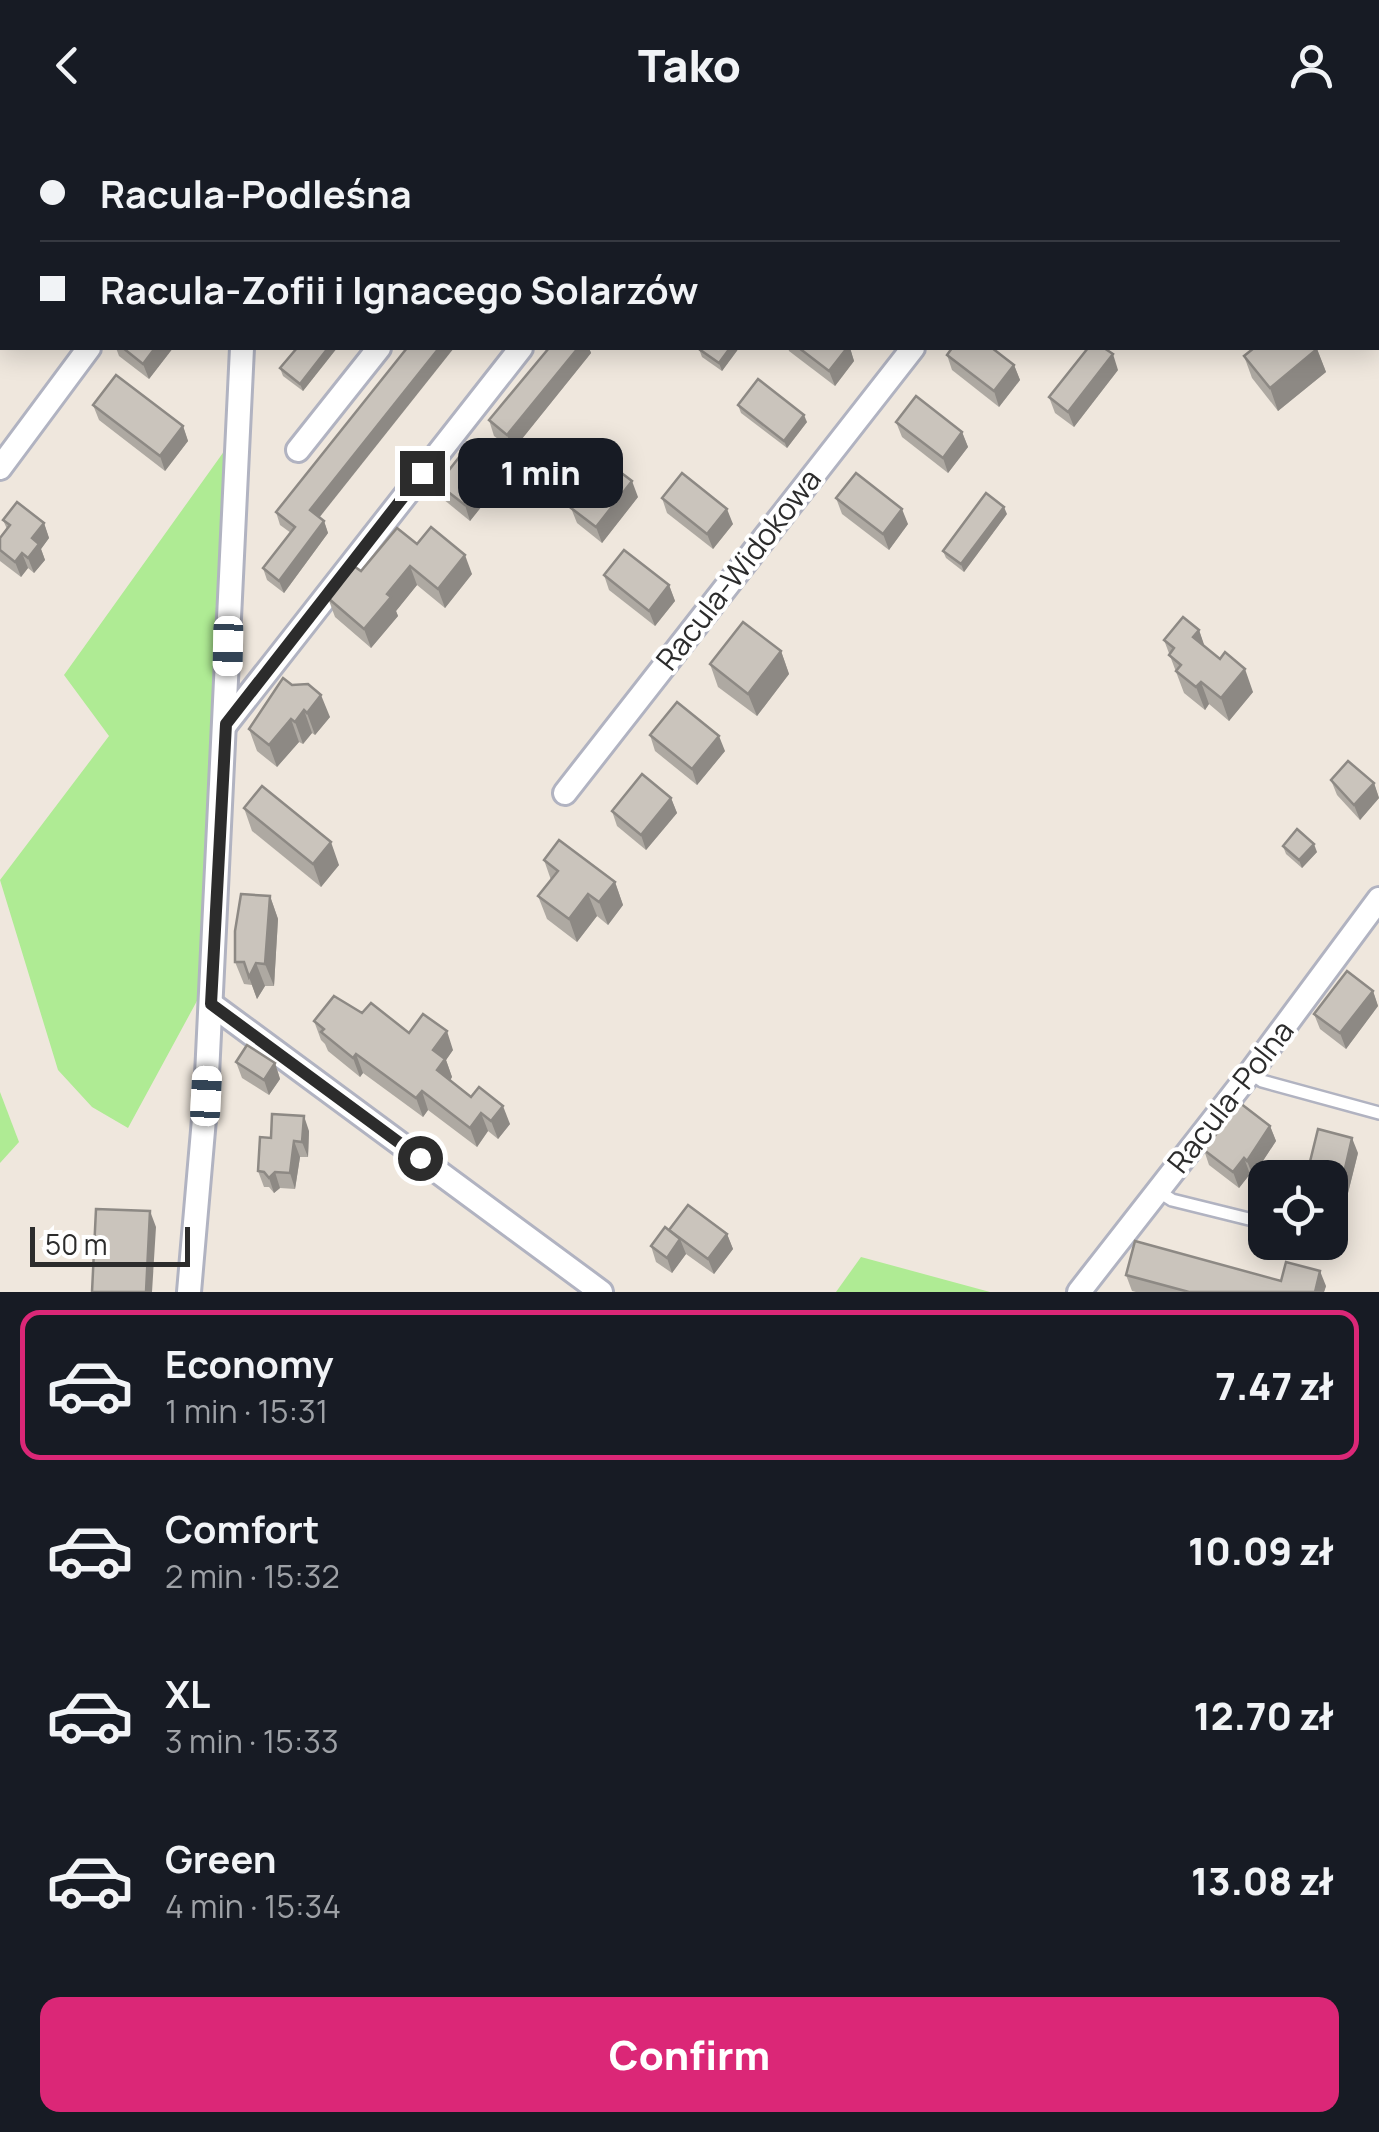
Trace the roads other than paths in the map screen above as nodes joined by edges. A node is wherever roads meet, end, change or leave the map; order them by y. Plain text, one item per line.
1 (88, 350) edge
2 (242, 350) edge
3 (377, 350) edge
4 (519, 350) edge
5 (911, 350) edge
6 (298, 450) dead end
7 (0, 468) edge
8 (226, 724) junction
9 (565, 793) dead end
10 (1379, 899) edge
11 (211, 1004) junction
12 (1250, 1074) junction
13 (1379, 1114) edge
14 (1158, 1191) junction
15 (1248, 1219) edge
16 (189, 1292) edge
17 (601, 1292) edge
18 (1079, 1292) edge

1 - 7 street
2 - 8 street
3 - 6 street
4 - 8 street
5 - 9 street, Racula-Widokowa
8 - 11 street
10 - 12 street, Racula-Polna
11 - 16 street
11 - 17 street
12 - 13 lane
12 - 14 street, Racula-Polna
14 - 15 lane
14 - 18 street, Racula-Polna

